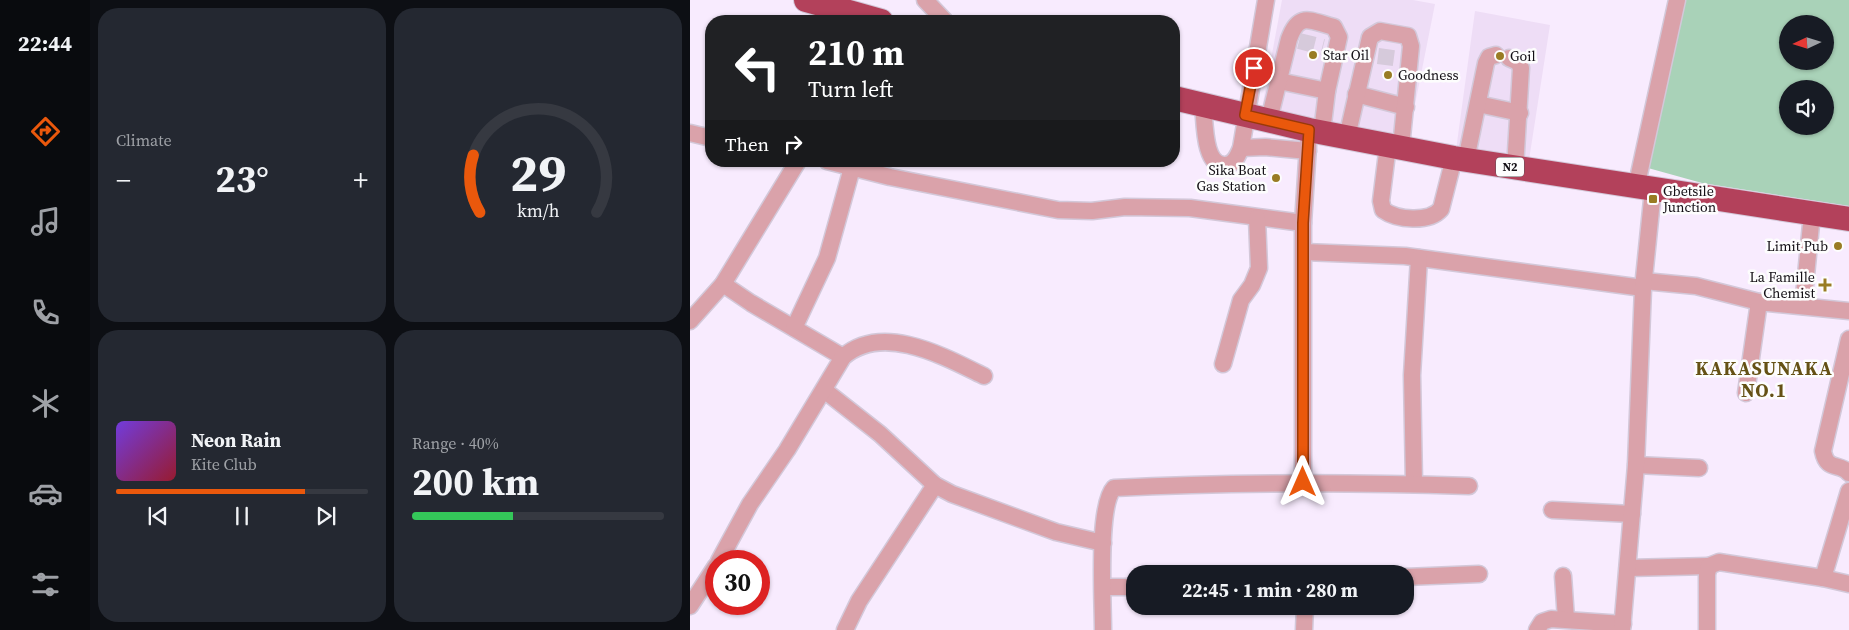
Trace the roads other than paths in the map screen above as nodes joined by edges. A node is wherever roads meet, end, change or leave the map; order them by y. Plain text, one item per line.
1 (806, 0) edge
2 (925, 0) edge
3 (1266, 0) edge
4 (1678, 0) edge
5 (834, 4) edge
6 (864, 15) edge
7 (939, 15) edge
8 (1279, 82) junction
9 (1327, 91) junction
10 (1356, 94) junction
11 (1180, 99) edge
12 (1478, 104) junction
13 (1203, 105) junction
14 (1406, 107) junction
15 (1520, 112) junction
16 (1245, 115) junction
17 (1269, 120) junction
18 (690, 133) edge
19 (705, 137) edge
20 (1347, 137) junction
21 (1313, 138) junction
22 (1395, 146) junction
23 (1241, 148) junction
24 (1460, 159) junction
25 (794, 167) edge
26 (848, 167) edge
27 (852, 168) junction
28 (1515, 168) junction
29 (1645, 189) junction
30 (1812, 214) junction
31 (1257, 218) junction
32 (1849, 219) edge
33 (1303, 223) junction
34 (1304, 252) junction
35 (1419, 258) junction
36 (723, 284) junction
37 (1644, 284) junction
38 (1759, 302) junction
39 (1802, 306) junction
40 (1849, 311) edge
41 (690, 321) edge
42 (794, 328) junction
43 (1849, 339) edge
44 (843, 357) junction
45 (1223, 364) dead end
46 (984, 376) dead end
47 (824, 390) junction
48 (1746, 393) dead end
49 (1636, 465) junction
50 (1699, 468) dead end
51 (1849, 473) edge
52 (1303, 482) junction
53 (1414, 484) junction
54 (935, 485) junction
55 (1469, 486) dead end
56 (1849, 491) edge
57 (1552, 510) dead end
58 (1632, 514) junction
59 (1103, 543) junction
60 (725, 550) edge
61 (1709, 566) junction
62 (1628, 568) junction
63 (1479, 574) dead end
64 (1563, 576) dead end
65 (1414, 577) edge
66 (1823, 578) junction
67 (705, 583) edge
68 (1849, 584) edge
69 (1126, 586) edge
70 (1104, 587) junction
71 (690, 606) edge
72 (1305, 615) edge
73 (1577, 623) edge
74 (1623, 627) edge
75 (845, 630) edge
76 (1103, 630) edge
77 (1304, 630) edge
78 (1537, 630) edge
79 (1708, 630) edge

1 - 5 highway
2 - 7 street
3 - 16 street
4 - 29 street
5 - 6 highway
8 - 9 street
8 - 9 street
8 - 17 street
9 - 21 street
10 - 14 street
10 - 14 street
10 - 20 street
11 - 13 highway, N2
12 - 15 street
12 - 15 street
12 - 24 street
13 - 16 highway, N2
13 - 23 street
14 - 22 street
15 - 28 street
16 - 17 highway, N2
16 - 23 street
17 - 21 highway, N2
18 - 19 street
20 - 21 highway, N2
20 - 22 highway, N2
21 - 23 street
21 - 33 street
22 - 24 highway, N2
22 - 24 street
24 - 28 highway, N2
25 - 36 street
26 - 27 street
27 - 31 street
27 - 42 street
28 - 29 highway, N2
29 - 30 highway, N2
29 - 37 street
30 - 32 highway, N2
30 - 39 street
31 - 33 street
31 - 45 street
33 - 34 street
34 - 35 street
34 - 52 street
35 - 37 street
35 - 53 street
36 - 41 street
36 - 42 street
37 - 38 street
37 - 49 street
38 - 39 street
38 - 48 street
39 - 40 street
42 - 44 street
43 - 51 street
44 - 46 street
44 - 47 street
47 - 54 street
47 - 60 street
49 - 50 street
49 - 58 street
52 - 53 street
52 - 59 street
53 - 55 street
54 - 59 street
54 - 75 street
56 - 66 street
57 - 58 street
58 - 62 street
59 - 70 street
61 - 62 street
61 - 66 street
61 - 79 street
62 - 74 street
63 - 65 street
64 - 73 street
66 - 68 street
67 - 71 street
69 - 70 street
70 - 76 street
72 - 77 street
73 - 74 street
73 - 78 street

